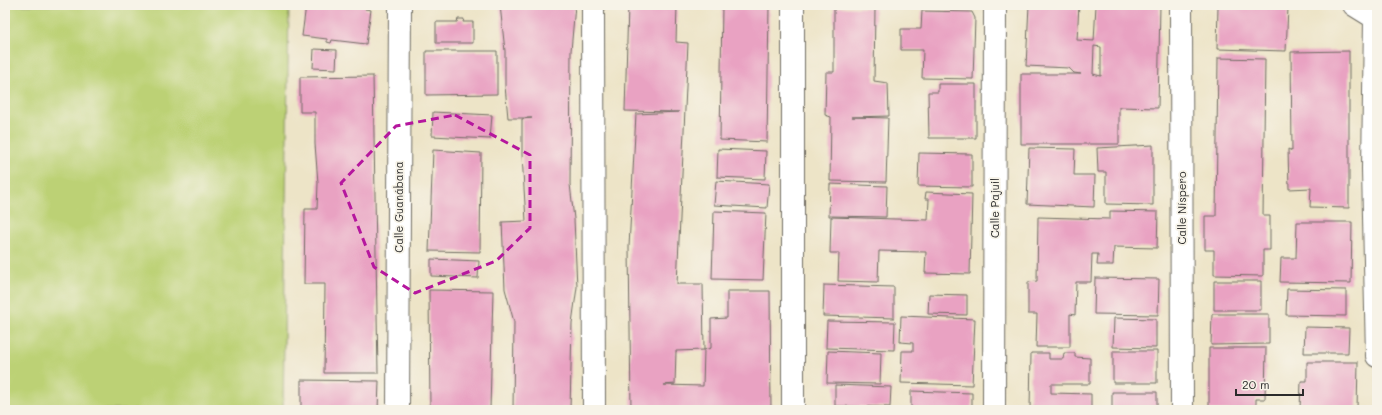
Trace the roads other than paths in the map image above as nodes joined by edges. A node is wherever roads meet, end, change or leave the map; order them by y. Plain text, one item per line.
1 (400, 5) edge
2 (593, 5) edge
3 (793, 5) edge
4 (995, 5) edge
5 (1181, 5) edge
6 (1354, 5) edge
7 (1377, 356) edge
8 (398, 410) edge
9 (594, 410) edge
10 (793, 410) edge
11 (994, 410) edge
12 (1182, 410) edge

1 - 8 street, Calle Guanábana
2 - 9 street
3 - 10 street
4 - 11 street, Calle Pajuil
5 - 12 street, Calle Níspero
6 - 7 street

